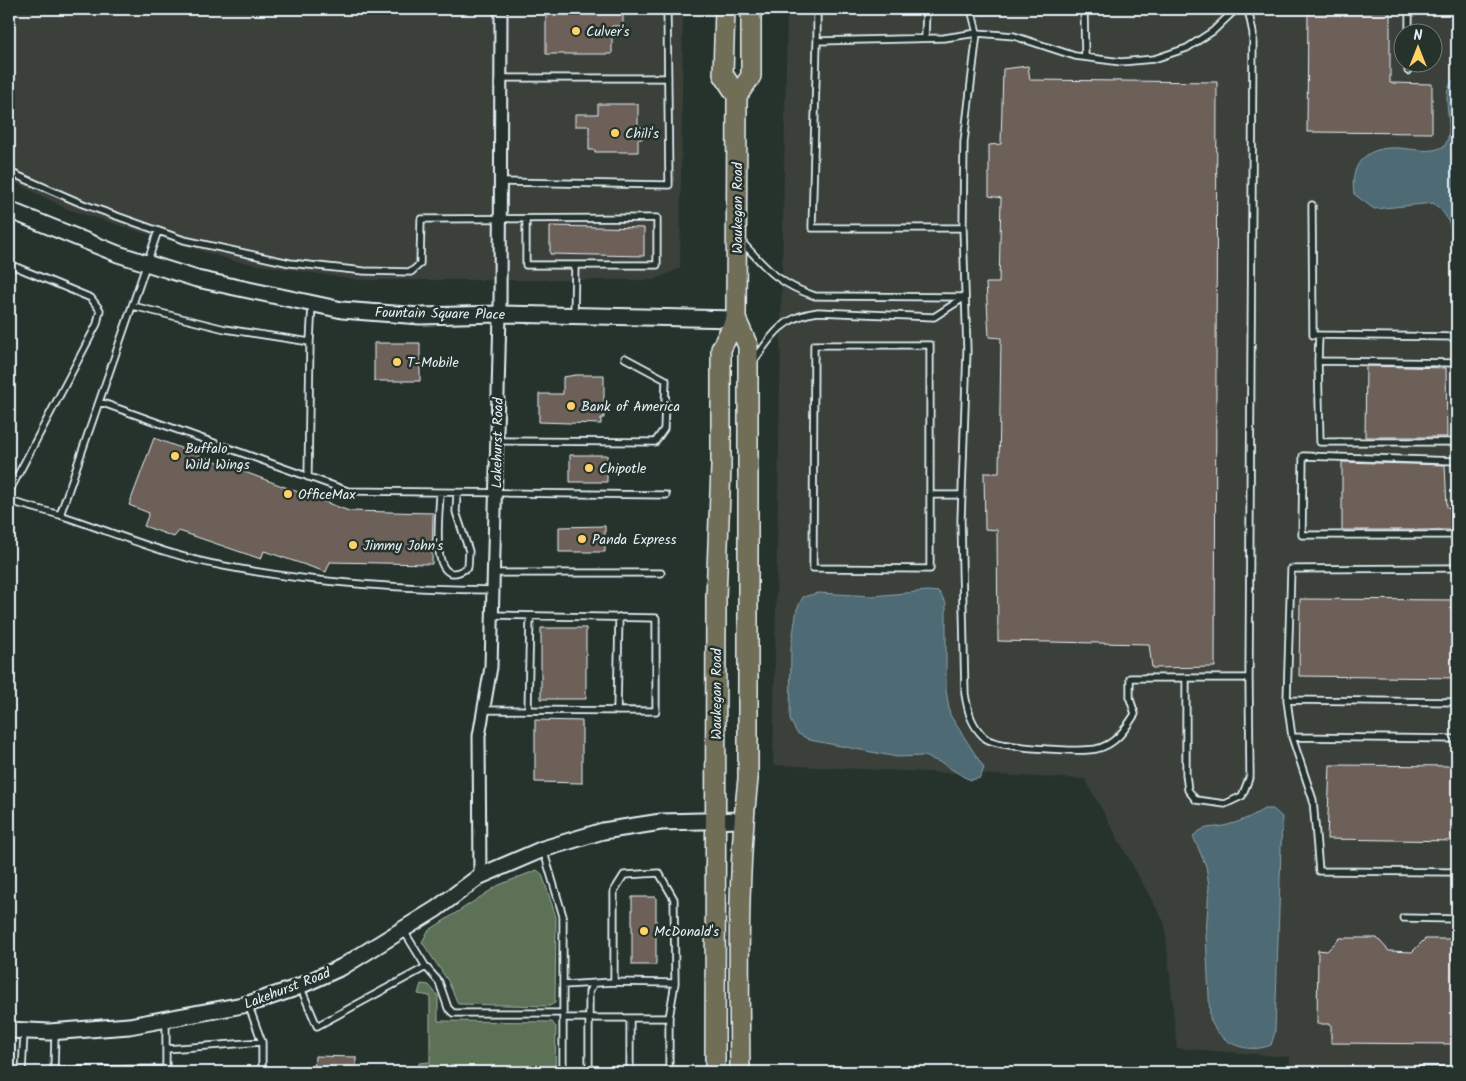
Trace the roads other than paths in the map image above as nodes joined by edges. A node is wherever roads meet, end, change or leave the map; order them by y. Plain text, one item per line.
1 (500, 9) edge
2 (667, 9) edge
3 (725, 9) edge
4 (752, 9) edge
5 (817, 9) edge
6 (926, 9) edge
7 (971, 9) edge
8 (1084, 9) edge
9 (1236, 9) edge
10 (1248, 9) edge
11 (1409, 9) edge
12 (1409, 22) edge
13 (977, 33) junction
14 (925, 38) junction
15 (817, 41) junction
16 (1085, 57) junction
17 (500, 78) junction
18 (668, 78) junction
19 (738, 96) junction
20 (9, 172) edge
21 (500, 182) junction
22 (1312, 205) dead end
23 (11, 216) edge
24 (500, 219) junction
25 (526, 219) junction
26 (963, 228) junction
27 (158, 231) junction
28 (736, 237) junction
29 (148, 263) junction
30 (9, 264) edge
31 (575, 265) junction
32 (966, 297) junction
33 (312, 304) junction
34 (133, 306) junction
35 (500, 314) junction
36 (574, 316) junction
37 (736, 320) junction
38 (1319, 335) junction
39 (1457, 337) edge
40 (310, 342) junction
41 (625, 358) dead end
42 (1318, 361) junction
43 (1457, 363) edge
44 (749, 369) junction
45 (100, 402) junction
46 (497, 441) junction
47 (1457, 442) edge
48 (1457, 461) edge
49 (308, 477) junction
50 (9, 492) edge
51 (496, 492) junction
52 (440, 493) junction
53 (458, 493) junction
54 (930, 495) junction
55 (962, 495) junction
56 (666, 496) dead end
57 (9, 502) edge
58 (60, 515) junction
59 (1457, 535) edge
60 (1457, 568) edge
61 (493, 572) junction
62 (661, 573) dead end
63 (493, 590) junction
64 (493, 616) junction
65 (530, 616) junction
66 (619, 617) junction
67 (1186, 678) junction
68 (1249, 678) junction
69 (1287, 700) junction
70 (1457, 702) edge
71 (485, 710) junction
72 (528, 710) junction
73 (617, 710) junction
74 (1292, 737) junction
75 (1457, 739) edge
76 (716, 819) junction
77 (743, 820) junction
78 (543, 849) junction
79 (1457, 872) edge
80 (480, 876) junction
81 (1403, 918) dead end
82 (1457, 919) edge
83 (403, 929) junction
84 (426, 967) junction
85 (614, 982) junction
86 (675, 982) junction
87 (593, 984) junction
88 (563, 985) junction
89 (300, 986) junction
90 (248, 1004) junction
91 (563, 1016) junction
92 (589, 1018) junction
93 (630, 1018) junction
94 (669, 1018) junction
95 (166, 1019) junction
96 (16, 1030) edge
97 (55, 1032) junction
98 (262, 1042) junction
99 (166, 1050) junction
100 (1402, 1070) dead end
101 (1457, 1070) edge
102 (55, 1071) edge
103 (166, 1071) edge
104 (22, 1072) edge
105 (262, 1072) edge
106 (563, 1072) edge
107 (589, 1072) edge
108 (630, 1072) edge
109 (669, 1072) edge
110 (715, 1072) edge
111 (740, 1072) edge

1 - 17 street, Lakehurst Road
2 - 18 lane
3 - 19 main road
4 - 19 main road
5 - 15 lane
6 - 14 lane
7 - 13 lane
8 - 16 lane
9 - 16 lane
10 - 68 lane
11 - 12 lane
13 - 14 lane
13 - 16 lane
13 - 26 lane
14 - 15 lane
15 - 26 lane
17 - 18 lane
17 - 21 street, Lakehurst Road
18 - 21 lane
19 - 28 main road, Waukegan Road
20 - 27 lane
21 - 24 street, Lakehurst Road
22 - 38 lane
23 - 29 street, Fountain Square Place
24 - 25 lane
24 - 27 lane
24 - 35 street, Lakehurst Road
25 - 31 lane
25 - 31 lane
26 - 32 lane
27 - 29 lane
28 - 32 lane
28 - 37 main road, Waukegan Road
29 - 33 street, Fountain Square Place
29 - 34 lane
30 - 50 lane
31 - 36 lane
32 - 44 lane
32 - 55 lane
33 - 35 street, Fountain Square Place
33 - 40 lane
34 - 40 lane
34 - 45 lane
35 - 36 street, Fountain Square Place
35 - 46 street, Lakehurst Road
36 - 37 street, Fountain Square Place
37 - 44 main road, Waukegan Road
37 - 76 main road, Waukegan Road
38 - 39 lane
38 - 42 lane
40 - 49 lane
41 - 46 lane
42 - 43 lane
42 - 47 lane
44 - 77 main road, Waukegan Road
45 - 49 lane
45 - 58 lane
46 - 51 street, Lakehurst Road
48 - 59 lane
49 - 52 lane
51 - 53 lane
51 - 56 lane
51 - 61 street, Lakehurst Road
52 - 53 lane
52 - 53 lane
54 - 54 lane
54 - 55 lane
55 - 67 lane
57 - 58 lane
58 - 63 lane
60 - 69 lane
61 - 62 lane
61 - 63 street, Lakehurst Road
63 - 64 street, Lakehurst Road
64 - 65 lane
64 - 71 street, Lakehurst Road
65 - 66 lane
65 - 72 lane
66 - 73 lane
66 - 73 lane
67 - 68 lane
67 - 68 lane
69 - 70 lane
69 - 74 lane
71 - 72 lane
71 - 80 street, Lakehurst Road
72 - 73 lane
74 - 75 lane
74 - 79 lane
76 - 77 street, Lakehurst Road
76 - 78 street, Lakehurst Road
76 - 110 main road, Waukegan Road
77 - 111 main road, Waukegan Road
78 - 80 street, Lakehurst Road
78 - 88 lane
80 - 83 street, Lakehurst Road
81 - 82 lane
83 - 84 lane
83 - 89 street, Lakehurst Road
84 - 89 lane
84 - 91 lane
85 - 86 lane
85 - 86 lane
85 - 87 lane
86 - 94 lane
87 - 88 lane
87 - 92 lane
88 - 91 lane
89 - 90 street, Lakehurst Road
90 - 95 street, Lakehurst Road
90 - 98 lane
91 - 92 lane
91 - 106 lane
92 - 93 lane
92 - 107 lane
93 - 94 lane
93 - 108 lane
94 - 109 lane
95 - 97 street, Lakehurst Road
95 - 99 lane
96 - 97 street, Lakehurst Road
96 - 104 lane
97 - 102 lane
98 - 99 lane
98 - 105 lane
99 - 103 lane
100 - 101 lane
102 - 103 lane

